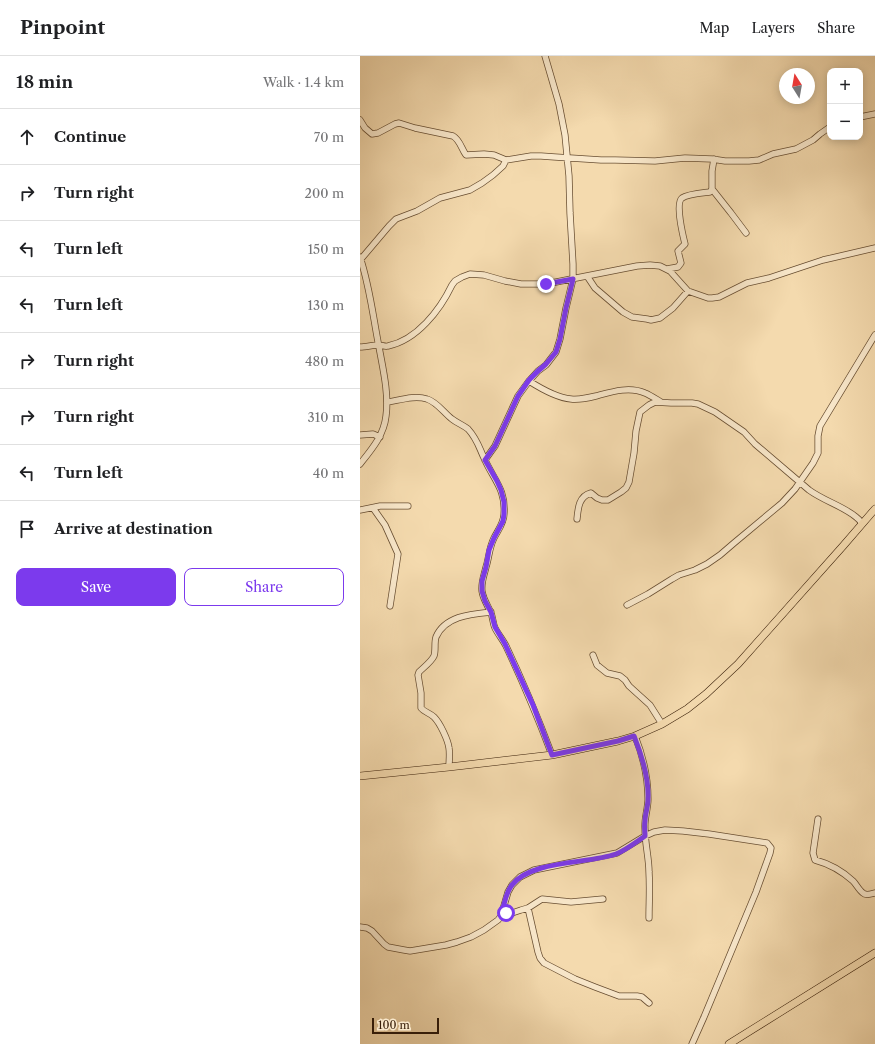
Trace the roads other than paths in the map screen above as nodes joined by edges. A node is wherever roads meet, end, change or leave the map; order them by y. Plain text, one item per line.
1 (545, 56) edge
2 (875, 114) edge
3 (863, 116) edge
4 (360, 120) edge
5 (827, 129) edge
6 (567, 158) junction
7 (506, 160) junction
8 (714, 160) junction
9 (712, 190) junction
10 (746, 233) dead end
11 (875, 248) edge
12 (360, 258) edge
13 (667, 269) junction
14 (587, 276) junction
15 (573, 279) junction
16 (688, 291) junction
17 (875, 335) edge
18 (379, 345) junction
19 (360, 348) edge
20 (529, 380) junction
21 (388, 402) junction
22 (662, 403) junction
23 (360, 435) edge
24 (380, 437) junction
25 (485, 460) junction
26 (360, 464) edge
27 (799, 482) junction
28 (408, 506) dead end
29 (372, 508) junction
30 (875, 509) edge
31 (360, 510) edge
32 (577, 519) dead end
33 (862, 524) junction
34 (627, 605) dead end
35 (390, 606) dead end
36 (491, 612) junction
37 (593, 655) dead end
38 (662, 724) junction
39 (634, 736) junction
40 (552, 755) junction
41 (449, 767) junction
42 (360, 776) edge
43 (818, 819) dead end
44 (645, 836) junction
45 (875, 893) edge
46 (603, 899) dead end
47 (528, 908) junction
48 (502, 911) junction
49 (649, 918) dead end
50 (360, 927) edge
51 (875, 953) edge
52 (649, 1003) dead end
53 (692, 1044) edge
54 (729, 1044) edge

1 - 6 street
2 - 3 street
4 - 7 street
5 - 8 street
6 - 7 street
6 - 8 street
6 - 15 street
7 - 12 street
8 - 9 street
9 - 10 street
9 - 13 street
11 - 16 street
12 - 18 street
13 - 14 street
13 - 16 street
14 - 15 street
14 - 16 street
15 - 18 street
15 - 20 street
17 - 27 street
18 - 19 street
18 - 21 street
20 - 22 street
20 - 25 street
21 - 24 street
21 - 25 street
22 - 27 street
22 - 32 street
23 - 24 street
24 - 26 street
25 - 36 street
27 - 33 street
27 - 34 street
28 - 29 street
29 - 31 street
29 - 35 street
30 - 33 main road
33 - 38 main road
36 - 40 street
36 - 41 street
37 - 38 street
38 - 39 main road
39 - 40 main road
39 - 44 street
40 - 41 main road
41 - 42 main road
43 - 45 street
44 - 48 street
44 - 49 street
44 - 53 street
46 - 47 street
47 - 48 street
47 - 52 street
48 - 50 street
51 - 54 main road

